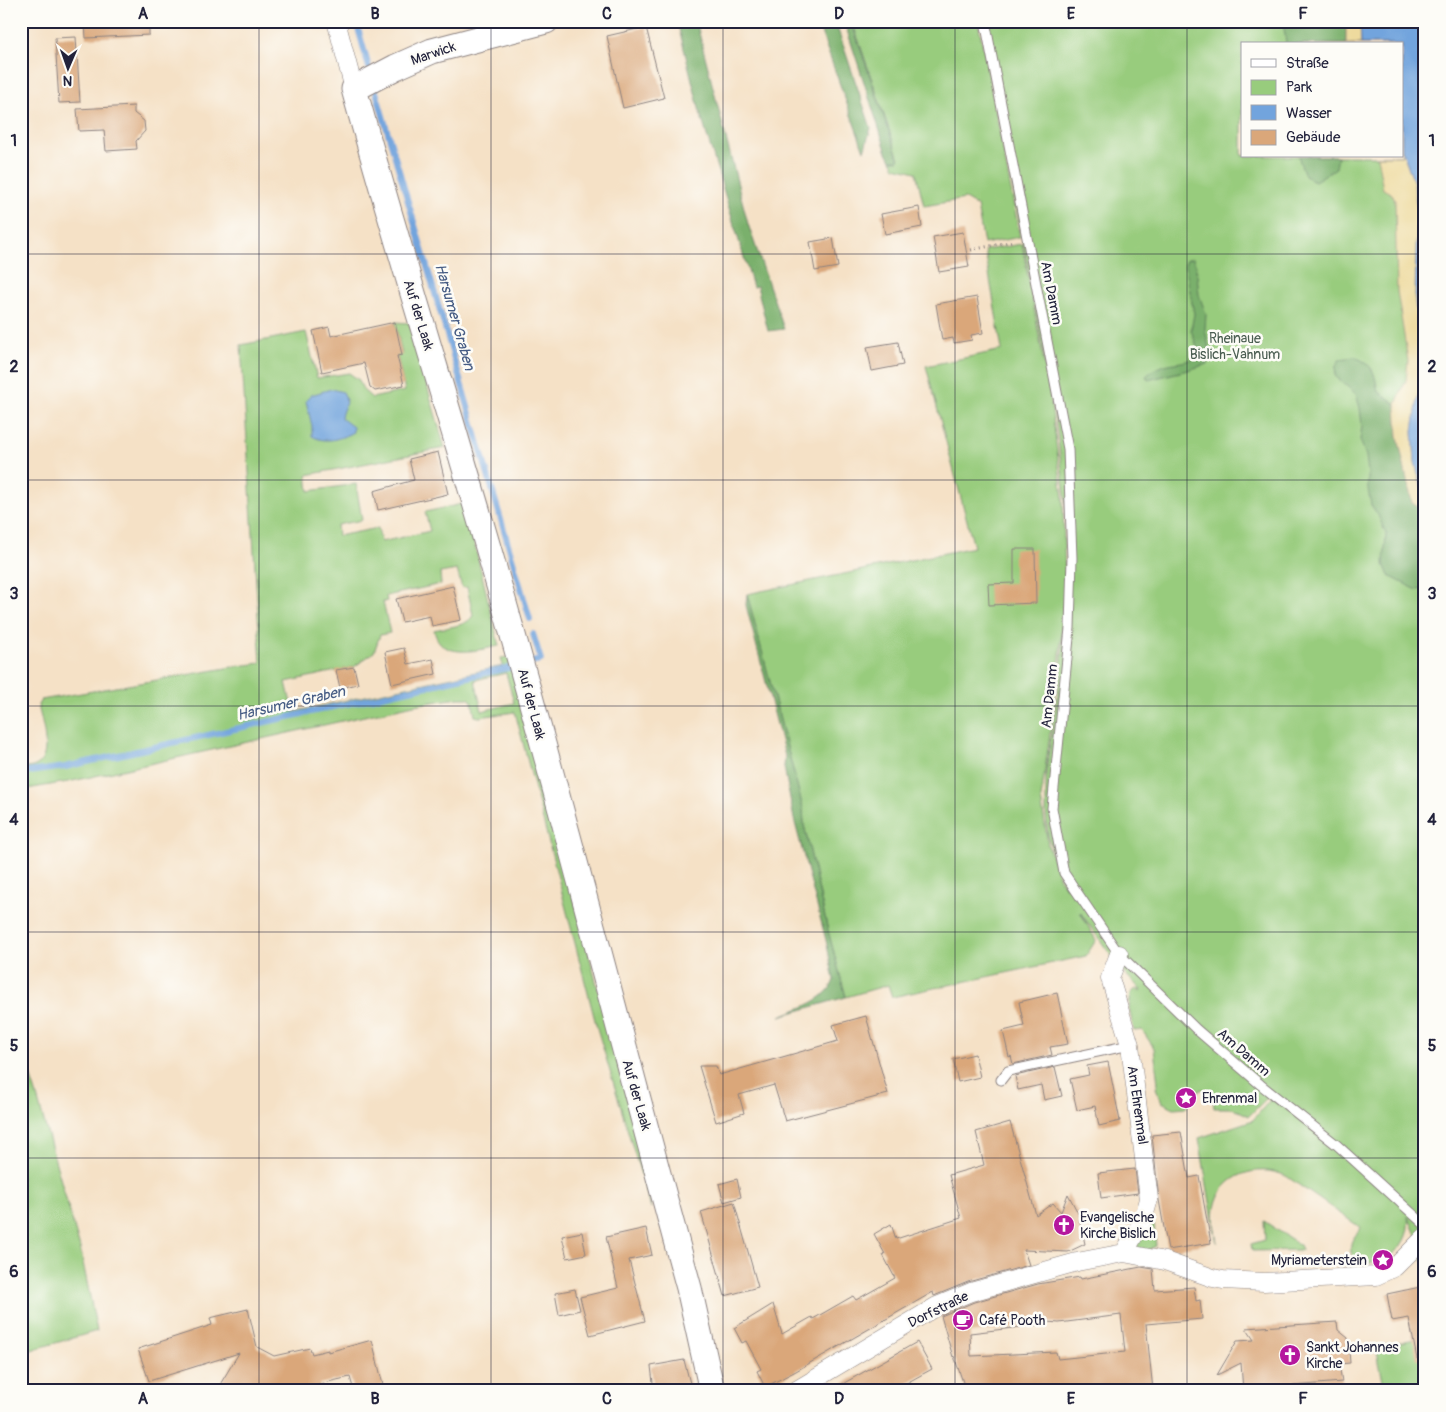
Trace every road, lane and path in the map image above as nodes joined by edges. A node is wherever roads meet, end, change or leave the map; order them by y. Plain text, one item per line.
1 (336, 21) edge
2 (546, 21) edge
3 (985, 21) edge
4 (354, 89) junction
5 (1027, 238) junction
6 (971, 250) dead end
7 (1119, 954) junction
8 (1130, 1045) junction
9 (1002, 1080) dead end
10 (21, 1182) edge
11 (21, 1203) edge
12 (1425, 1225) edge
13 (1425, 1237) edge
14 (1124, 1253) junction
15 (712, 1391) edge
16 (795, 1391) edge

1 - 4 street, Auf der Laak
2 - 4 main road, Marwick
3 - 5 lane, Am Damm
4 - 15 main road, Auf der Laak
5 - 6 path
5 - 7 lane, Am Damm
7 - 8 street, Am Ehrenmal
7 - 12 lane, Am Damm
8 - 9 lane
8 - 14 street, Am Ehrenmal
10 - 11 path
13 - 14 street
14 - 16 street, Dorfstraße

